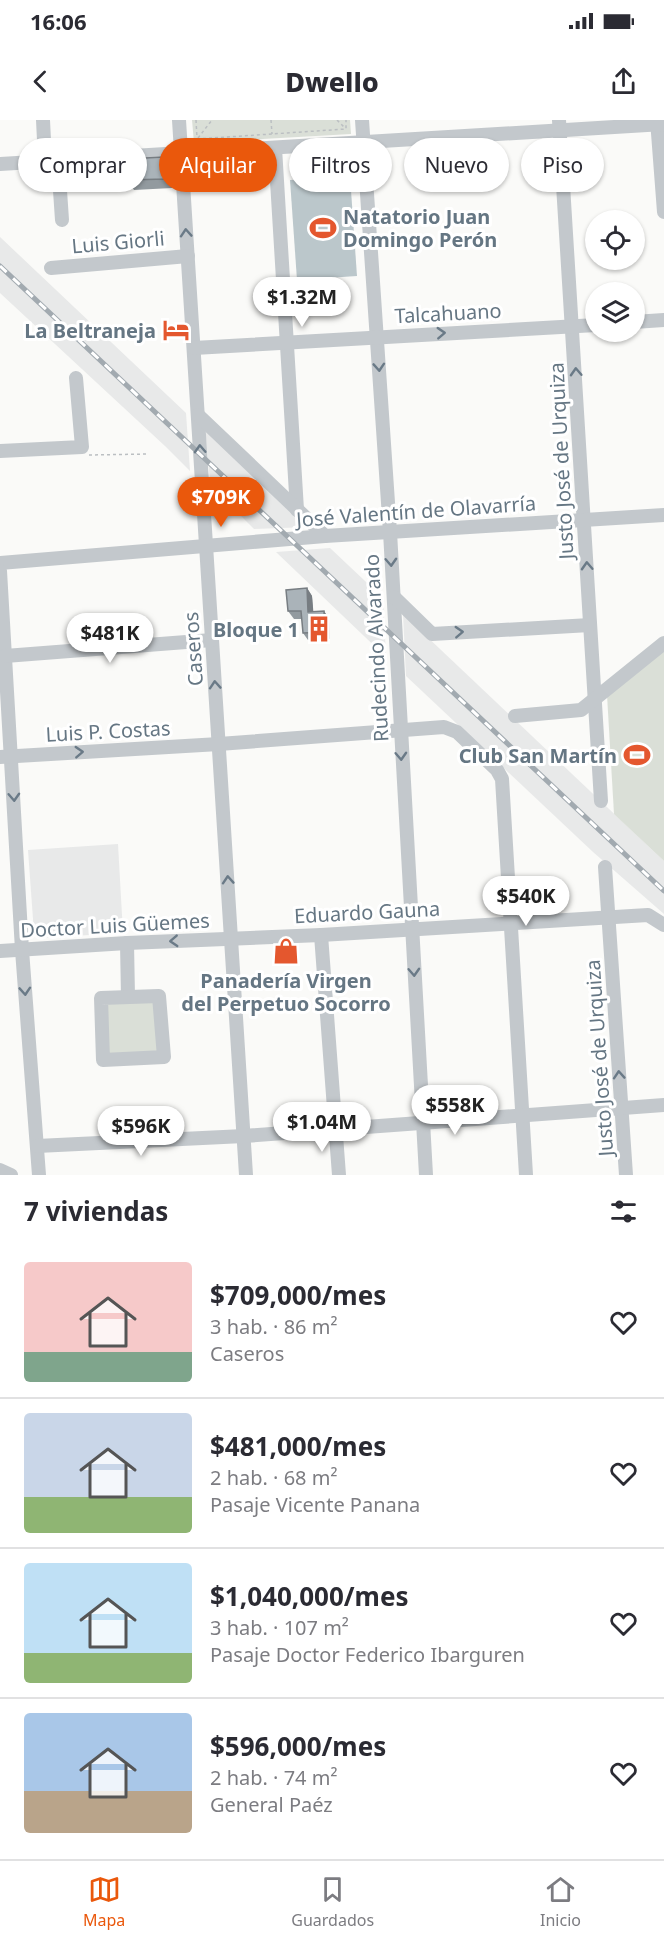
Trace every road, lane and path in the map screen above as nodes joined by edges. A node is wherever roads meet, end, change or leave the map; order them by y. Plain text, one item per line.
1 (43, 120) edge
2 (179, 120) edge
3 (196, 120) edge
4 (212, 120) edge
5 (271, 120) edge
6 (337, 120) edge
7 (345, 120) edge
8 (362, 120) edge
9 (660, 123) edge
10 (560, 125) edge
11 (346, 129) junction
12 (351, 134) dead end
13 (47, 138) edge
14 (180, 138) edge
15 (197, 138) edge
16 (198, 138) edge
17 (273, 138) edge
18 (364, 138) edge
19 (277, 139) edge
20 (392, 140) edge
21 (18, 163) edge
22 (0, 164) edge
23 (57, 192) edge
24 (184, 192) edge
25 (277, 192) edge
26 (367, 192) edge
27 (664, 212) edge
28 (62, 220) dead end
29 (188, 256) junction
30 (51, 268) dead end
31 (664, 320) edge
32 (645, 321) edge
33 (585, 325) edge
34 (573, 326) junction
35 (377, 337) junction
36 (287, 342) junction
37 (194, 348) junction
38 (76, 378) dead end
39 (198, 414) junction
40 (82, 447) junction
41 (0, 451) edge
42 (148, 454) dead end
43 (297, 510) junction
44 (664, 515) edge
45 (584, 519) junction
46 (390, 532) junction
47 (326, 536) junction
48 (207, 546) junction
49 (0, 563) edge
50 (0, 571) edge
51 (393, 597) junction
52 (590, 625) junction
53 (212, 640) junction
54 (664, 643) edge
55 (5, 656) junction
56 (595, 699) junction
57 (515, 716) dead end
58 (400, 730) junction
59 (219, 744) junction
60 (6, 756) edge
61 (601, 801) dead end
62 (605, 867) dead end
63 (609, 916) junction
64 (510, 923) junction
65 (664, 925) edge
66 (411, 930) junction
67 (321, 935) junction
68 (232, 938) junction
69 (127, 943) junction
70 (22, 950) junction
71 (0, 951) edge
72 (128, 997) junction
73 (664, 1105) edge
74 (621, 1108) junction
75 (522, 1116) junction
76 (423, 1123) junction
77 (337, 1130) junction
78 (244, 1136) junction
79 (37, 1146) junction
80 (39, 1175) edge
81 (246, 1175) edge
82 (339, 1175) edge
83 (426, 1175) edge
84 (526, 1175) edge
85 (626, 1175) edge

1 - 13 street
2 - 14 street, Caseros
3 - 15 path
4 - 16 path
5 - 17 path
6 - 11 path
7 - 11 path
8 - 18 street, Rudecindo Alvarado
9 - 10 street
9 - 27 street
10 - 20 street
10 - 34 street, Justo José de Urquiza
11 - 12 path
11 - 19 path
21 - 22 street
23 - 28 street
29 -> 24 street, Caseros
25 - 36 street
26 - 35 street, Rudecindo Alvarado
29 - 30 street, Luis Giorli
29 - 37 street, Caseros
31 - 32 street
33 - 34 street, Talcahuano
35 -> 34 street, Talcahuano
45 -> 34 street, Justo José de Urquiza
35 - 36 street, Talcahuano
35 -> 46 street, Rudecindo Alvarado
36 - 37 street, Talcahuano
36 - 43 street
37 - 39 street, Caseros
38 - 40 street
39 - 43 street
48 -> 39 street, Caseros
40 - 41 street
40 - 42 path
43 - 47 street
44 - 45 street, José Valentín de Olavarría
45 - 46 street, José Valentín de Olavarría
52 -> 45 street, Justo José de Urquiza
46 - 47 street, José Valentín de Olavarría
46 -> 51 street, Rudecindo Alvarado
47 - 48 street, José Valentín de Olavarría
48 - 49 street, José Valentín de Olavarría
48 - 53 street, Caseros
50 - 55 street
51 -> 52 street
51 - 58 street, Rudecindo Alvarado
52 - 56 street, Justo José de Urquiza
53 - 55 street
59 -> 53 street, Caseros
54 - 56 street
55 - 60 street
56 - 57 street
56 - 61 street, Justo José de Urquiza
58 - 59 street, Luis P. Costas
58 - 64 street, Luis P. Costas
58 -> 66 street, Rudecindo Alvarado
60 -> 59 street, Luis P. Costas
68 -> 59 street, Caseros
60 -> 70 street
62 - 63 street, Justo José de Urquiza
63 - 64 street, Eduardo Gauna
63 - 65 street, Eduardo Gauna
74 -> 63 street, Justo José de Urquiza
64 - 66 street, Eduardo Gauna
64 - 75 street
66 - 67 street, Eduardo Gauna
66 -> 76 street, Rudecindo Alvarado
67 - 68 street, Eduardo Gauna
67 - 77 street
68 -> 69 street, Doctor Luis Güemes
68 - 78 street, Caseros
69 - 70 street, Doctor Luis Güemes
69 - 72 street
70 - 71 street, Doctor Luis Güemes
70 -> 79 street
72 - 72 street
73 - 74 street
74 - 75 street
74 - 85 street, Justo José de Urquiza
75 - 76 street
75 - 84 street
76 - 77 street
76 - 83 street, Rudecindo Alvarado
77 - 78 street
77 - 82 street
78 - 79 street
78 - 81 street, Caseros
79 - 80 street

